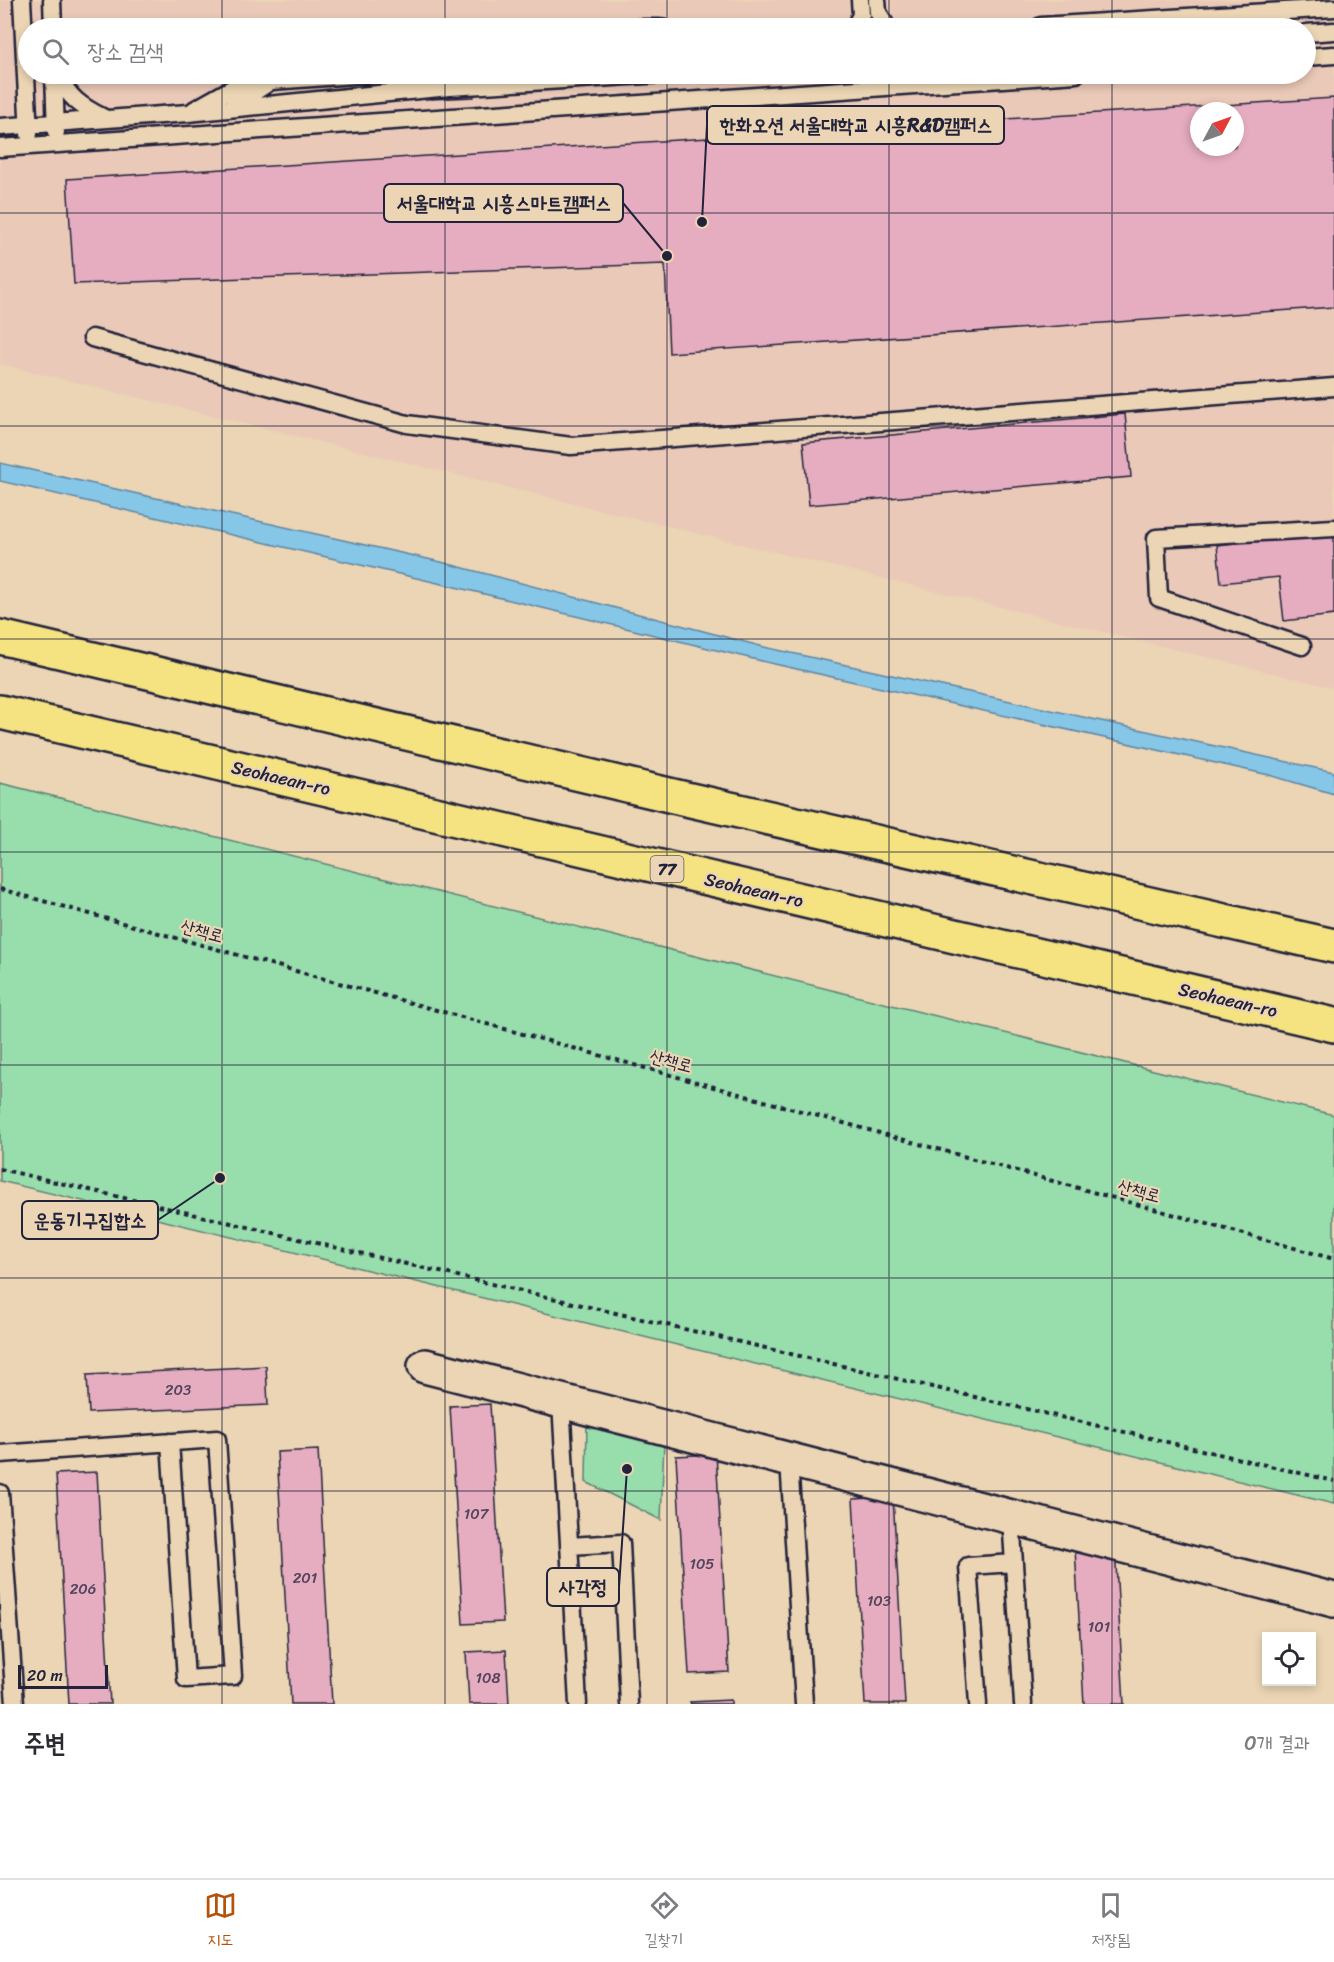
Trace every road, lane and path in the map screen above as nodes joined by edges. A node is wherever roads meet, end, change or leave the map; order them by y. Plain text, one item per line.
1 (22, 0) edge
2 (52, 0) edge
3 (860, 0) edge
4 (878, 0) edge
5 (1334, 8) edge
6 (23, 18) edge
7 (53, 18) edge
8 (859, 18) edge
9 (882, 18) edge
10 (1171, 18) edge
11 (1334, 31) edge
12 (1316, 32) edge
13 (1334, 55) edge
14 (1316, 56) edge
15 (26, 84) edge
16 (55, 84) edge
17 (61, 84) edge
18 (240, 84) edge
19 (267, 84) edge
20 (499, 84) edge
21 (933, 84) edge
22 (229, 109) junction
23 (188, 113) junction
24 (104, 119) junction
25 (56, 122) junction
26 (28, 124) junction
27 (0, 128) edge
28 (56, 145) junction
29 (29, 147) junction
30 (0, 148) edge
31 (92, 338) dead end
32 (1334, 387) edge
33 (1334, 528) edge
34 (0, 637) edge
35 (1302, 646) dead end
36 (0, 712) edge
37 (0, 889) edge
38 (1334, 946) edge
39 (1334, 1025) edge
40 (0, 1168) edge
41 (1334, 1259) edge
42 (425, 1366) dead end
43 (561, 1401) junction
44 (170, 1442) junction
45 (0, 1454) edge
46 (789, 1460) junction
47 (1334, 1481) edge
48 (0, 1493) edge
49 (1011, 1517) junction
50 (2, 1546) edge
51 (569, 1546) junction
52 (1014, 1563) junction
53 (1334, 1600) edge
54 (15, 1704) edge
55 (578, 1704) edge
56 (629, 1704) edge
57 (804, 1704) edge
58 (978, 1704) edge
59 (1023, 1704) edge

1 - 6 lane
2 - 7 lane
3 - 8 lane
4 - 9 lane
5 - 10 lane
11 - 12 lane
13 - 14 lane
15 - 26 lane
16 - 25 lane
17 - 24 lane
18 - 23 lane
19 - 22 lane
20 - 22 lane
21 - 28 lane
22 - 23 lane
23 - 24 lane
24 - 25 lane
25 - 26 lane
25 - 28 lane
26 - 27 lane
26 - 29 lane
28 - 29 lane
29 - 30 lane
31 - 32 lane
33 - 35 lane
34 - 38 main road
36 - 39 main road, Seohaean-ro / 77
37 - 41 path, 산책로
40 - 47 path
42 - 43 street
43 - 46 street
43 - 51 lane
44 - 44 lane
44 - 45 lane
46 - 49 street
46 - 57 lane
48 - 50 lane
49 - 52 lane
49 - 53 street
50 - 54 lane
51 - 55 lane
51 - 56 lane
52 - 58 lane
52 - 59 lane

